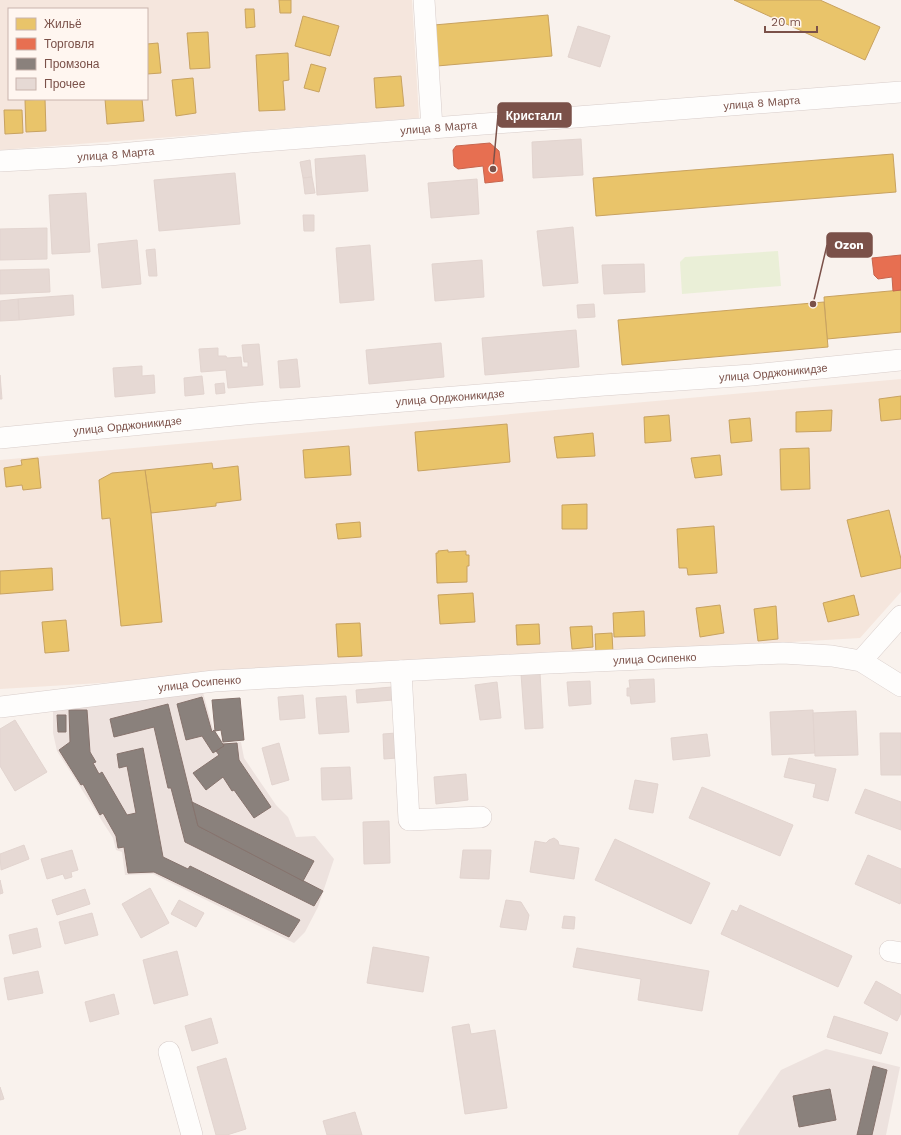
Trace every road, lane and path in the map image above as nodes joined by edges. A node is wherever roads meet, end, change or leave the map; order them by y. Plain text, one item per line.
1 (424, 0) edge
2 (901, 92) edge
3 (432, 128) junction
4 (0, 161) edge
5 (901, 360) edge
6 (0, 438) edge
7 (901, 616) edge
8 (861, 661) junction
9 (401, 671) junction
10 (901, 686) edge
11 (0, 707) edge
12 (481, 817) dead end
13 (169, 1052) dead end
14 (192, 1135) edge

1 - 3 street
2 - 3 street, улица 8 Марта
3 - 4 street, улица 8 Марта
5 - 6 street, улица Орджоникидзе
7 - 8 street
8 - 9 street, улица Осипенко
8 - 10 street, улица Осипенко
9 - 11 street, улица Осипенко
9 - 12 street
13 - 14 street

